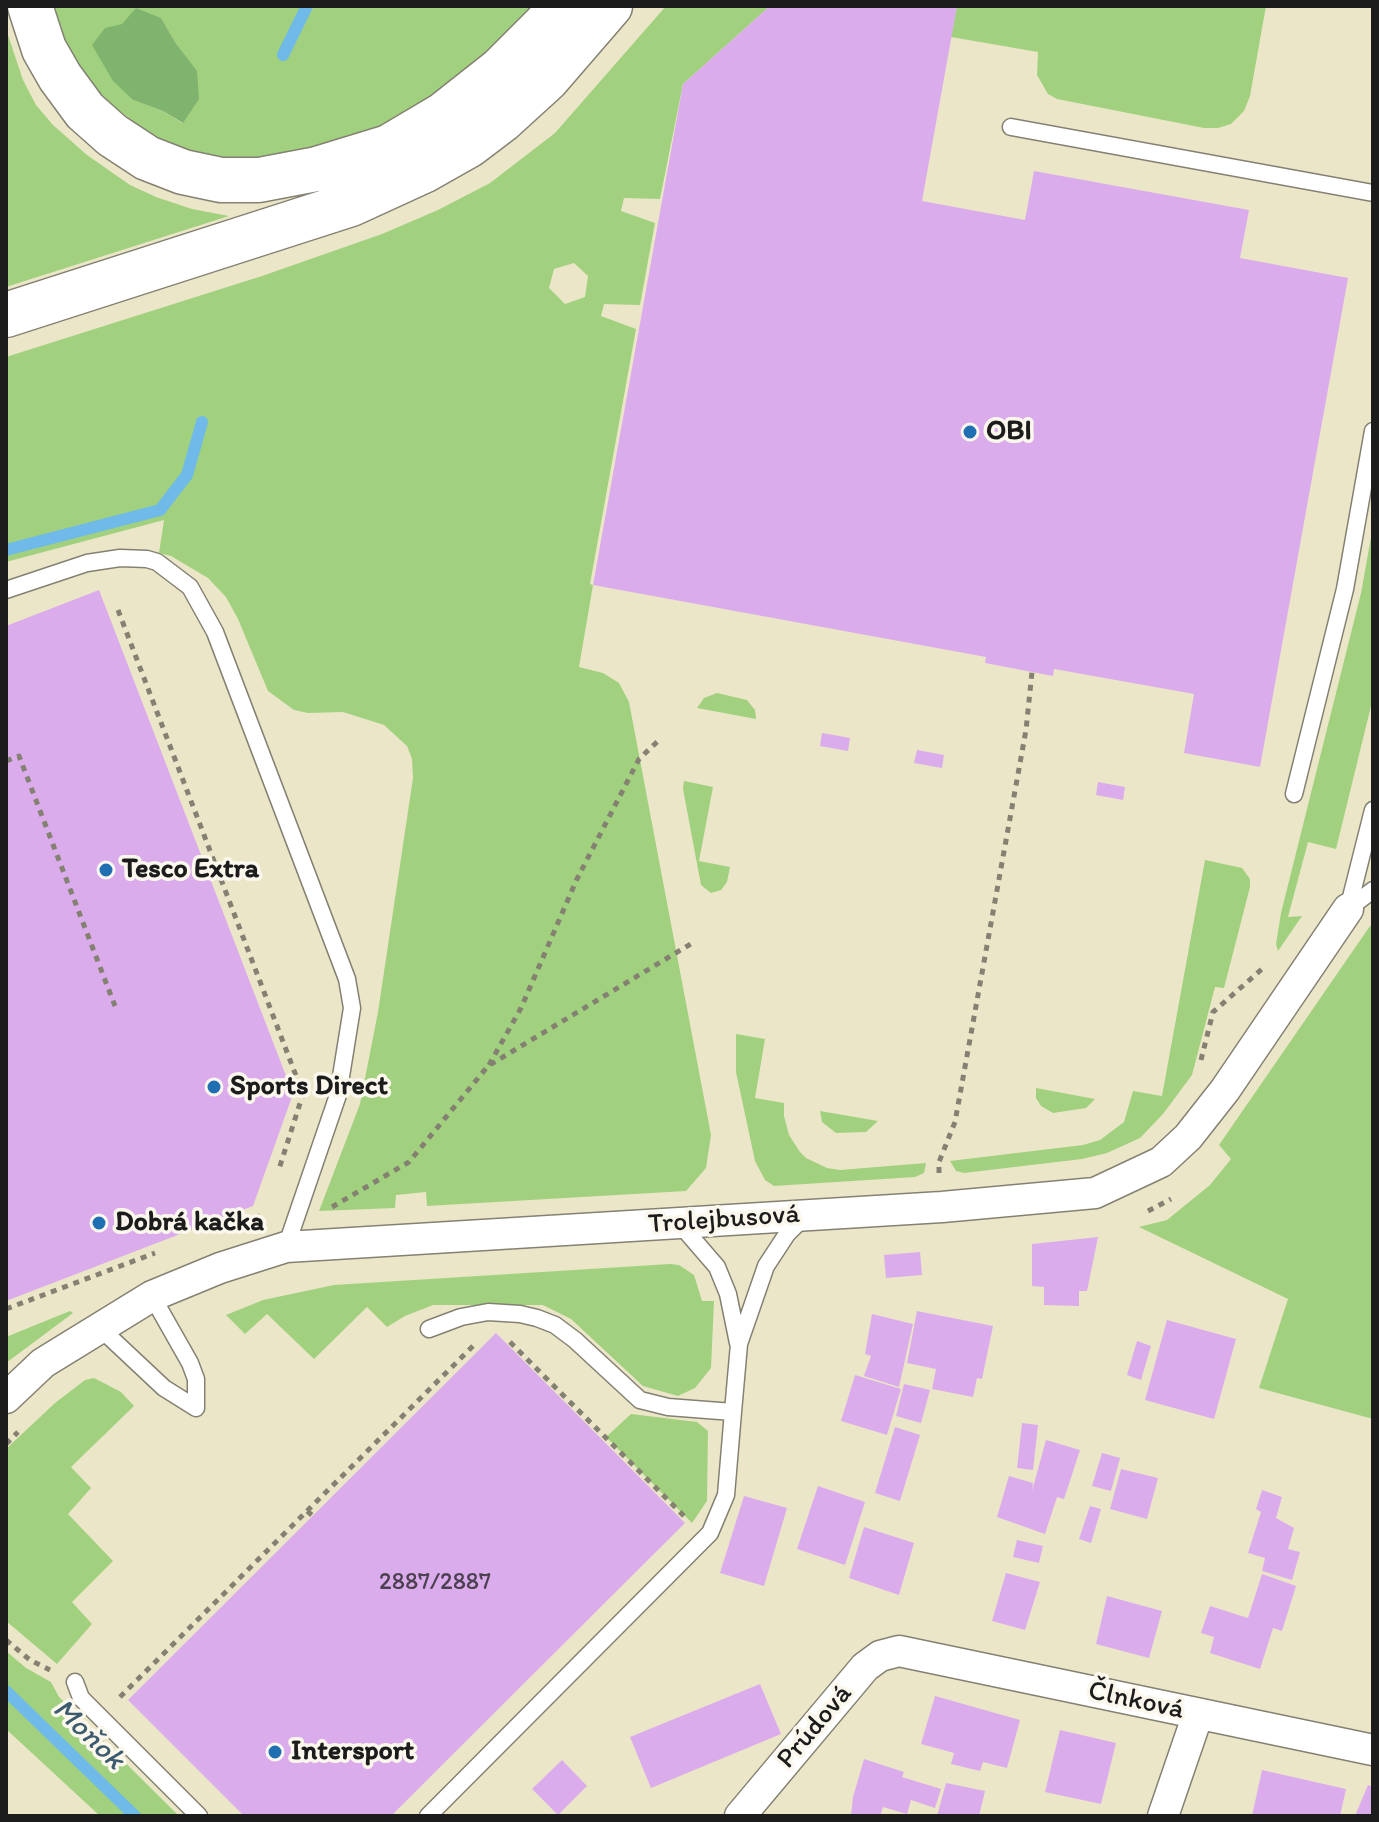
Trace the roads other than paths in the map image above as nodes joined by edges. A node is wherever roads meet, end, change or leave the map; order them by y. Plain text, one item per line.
1 (30, 6) edge
2 (560, 6) edge
3 (610, 6) edge
4 (1011, 127) dead end
5 (1373, 193) edge
6 (6, 315) edge
7 (1373, 431) edge
8 (6, 590) edge
9 (1294, 794) dead end
10 (1373, 810) edge
11 (1373, 890) edge
12 (1348, 909) junction
13 (806, 1215) junction
14 (679, 1223) junction
15 (286, 1247) junction
16 (152, 1296) junction
17 (99, 1327) junction
18 (429, 1329) dead end
19 (739, 1344) junction
20 (6, 1398) edge
21 (733, 1412) junction
22 (899, 1651) joint
23 (75, 1682) road end
24 (1198, 1714) junction
25 (1373, 1750) edge
26 (199, 1816) edge
27 (428, 1816) edge
28 (740, 1816) edge
29 (1163, 1816) edge

1 - 2 highway
3 - 6 highway
4 - 5 lane
7 - 9 lane
8 - 15 lane
10 - 12 lane
11 - 12 lane
12 - 13 street, Trolejbusová
13 - 14 street, Trolejbusová
13 - 19 lane
14 - 15 street, Trolejbusová
14 - 19 lane
15 - 16 street, Trolejbusová
16 - 17 street, Trolejbusová
16 - 17 lane
17 - 20 street, Trolejbusová
18 - 21 lane
19 - 21 lane
21 - 27 lane
22 - 24 street, Člnková
22 - 28 street, Prúdová
23 - 26 lane
24 - 25 street, Člnková
24 - 29 street

